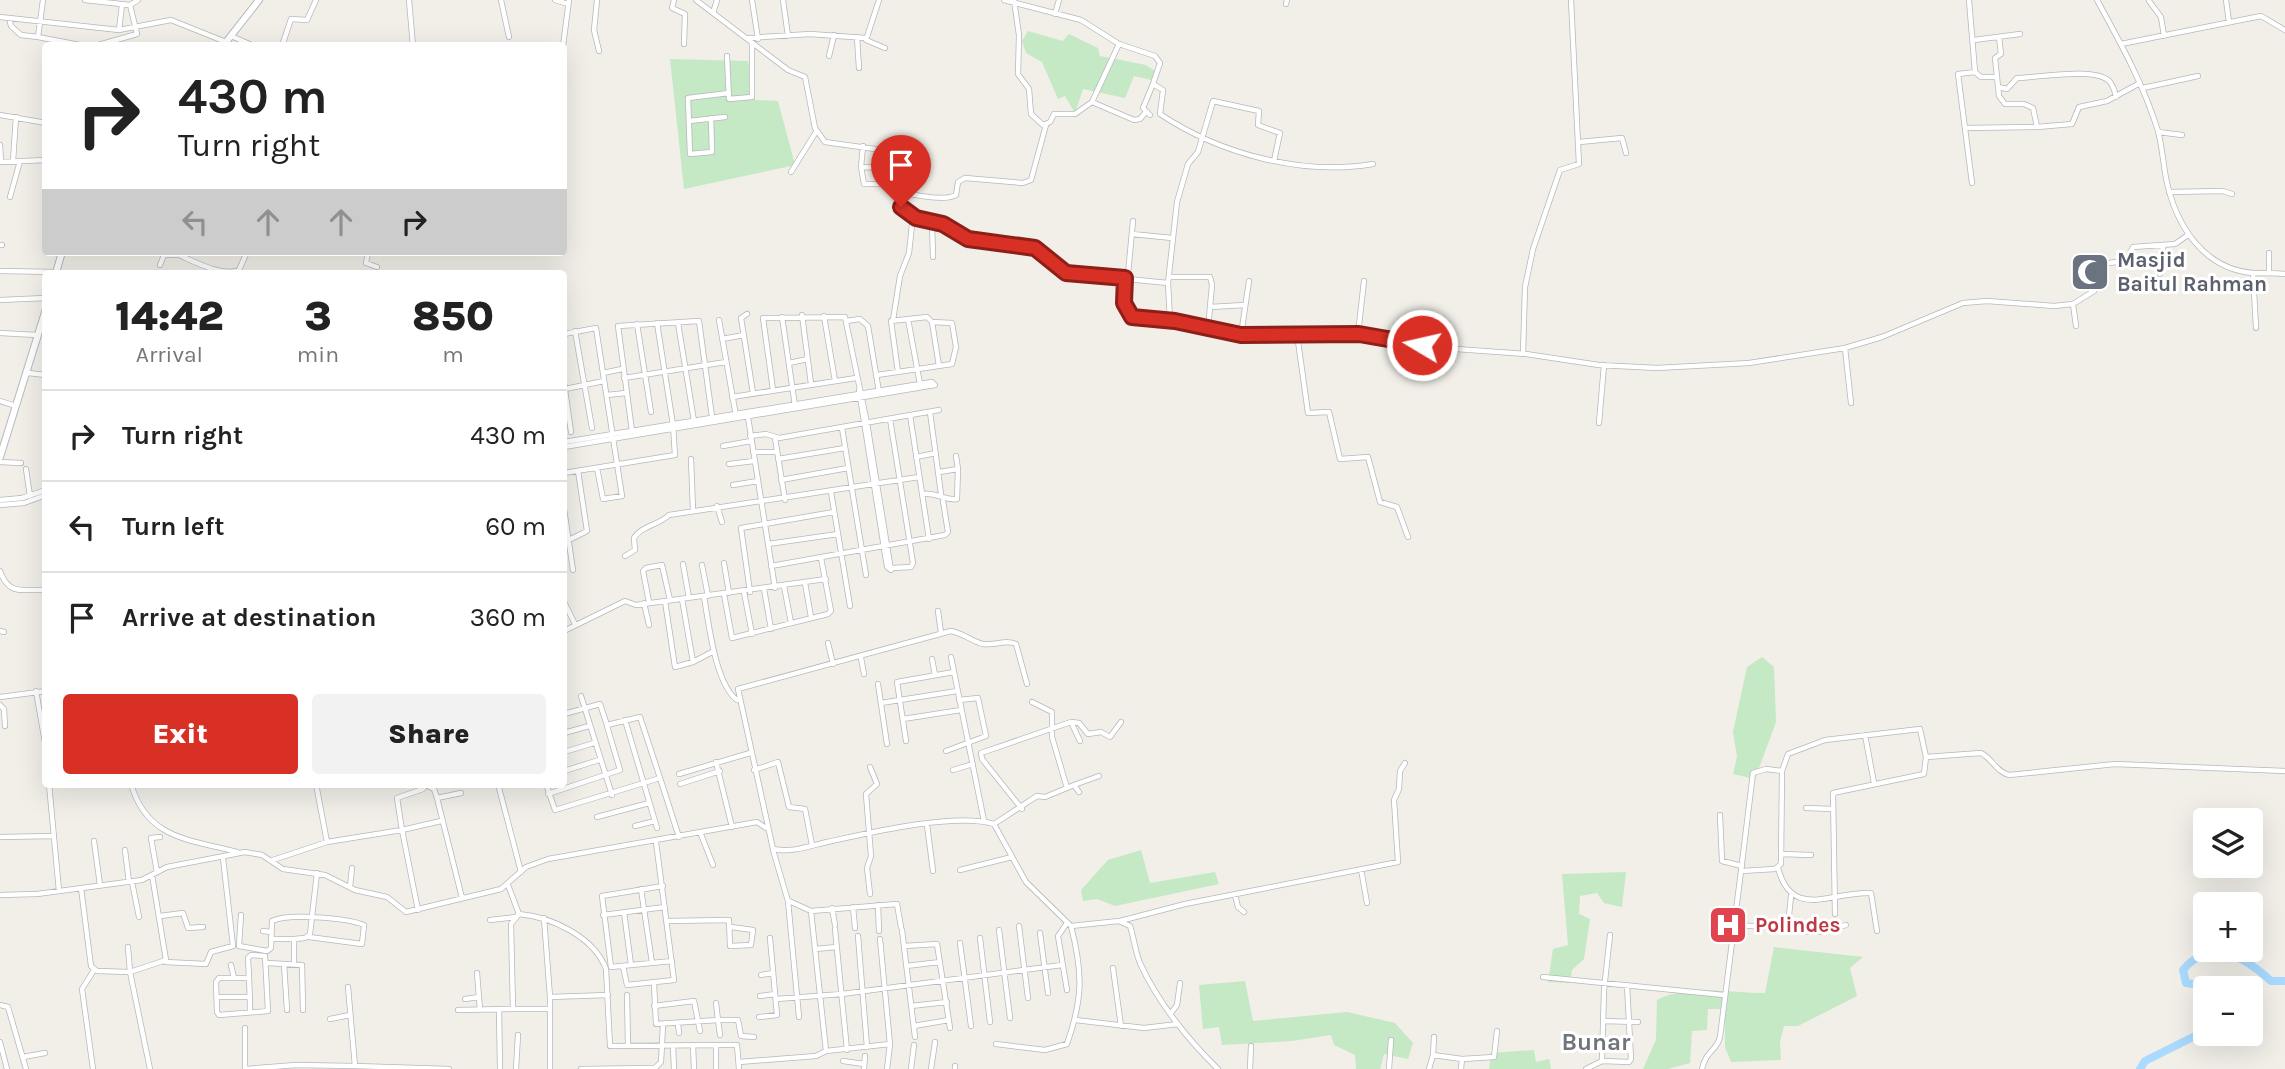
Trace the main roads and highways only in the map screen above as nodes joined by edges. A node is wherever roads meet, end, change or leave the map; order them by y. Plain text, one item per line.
1 (259, 0) edge
2 (226, 42) edge
3 (42, 321) edge
4 (0, 460) edge

1 - 2 main road
3 - 4 main road

